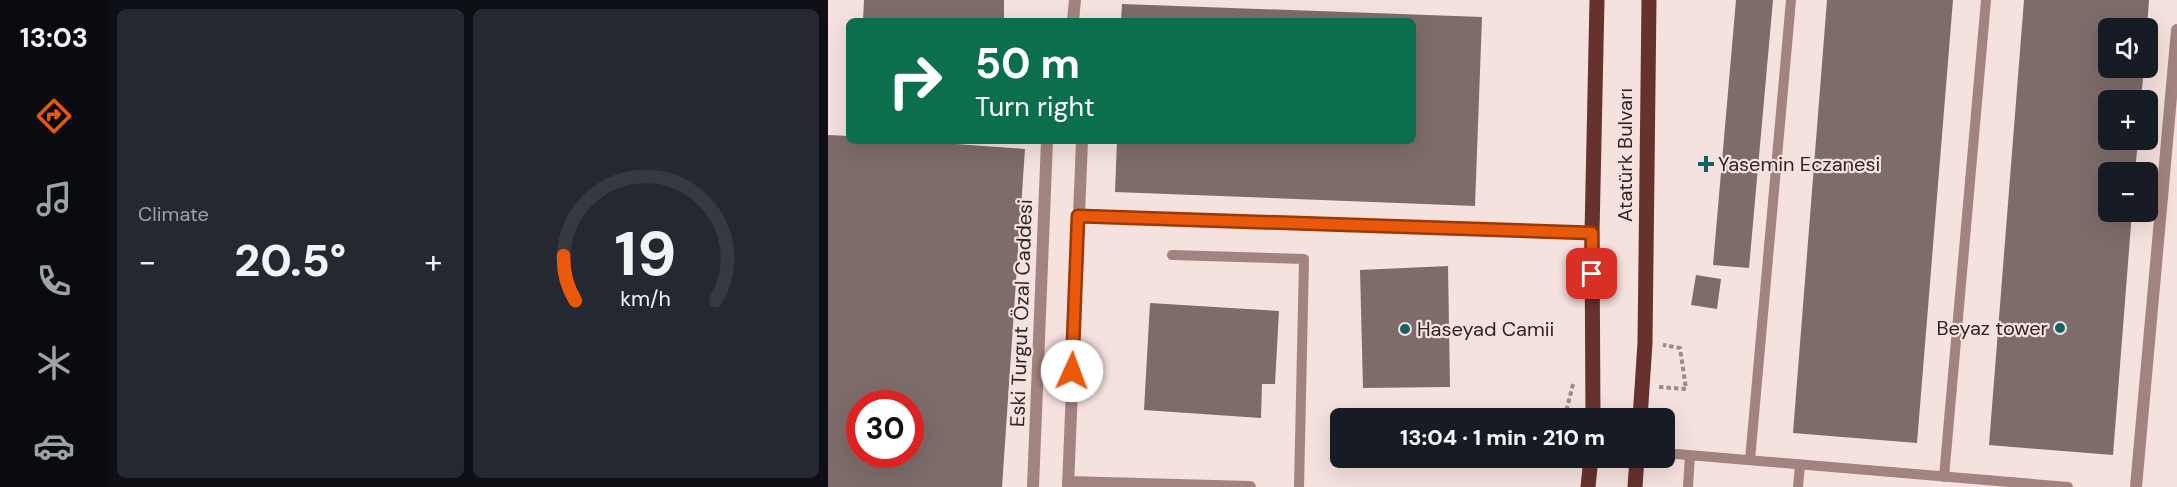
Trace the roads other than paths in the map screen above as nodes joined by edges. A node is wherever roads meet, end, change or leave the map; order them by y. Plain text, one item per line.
1 (1075, 0) edge
2 (1597, 0) edge
3 (1648, 0) edge
4 (1791, 0) edge
5 (1986, 0) edge
6 (1073, 18) edge
7 (2177, 30) edge
8 (1047, 144) edge
9 (1082, 144) edge
10 (1078, 216) junction
11 (1592, 233) junction
12 (1172, 255) dead end
13 (1593, 408) edge
14 (1641, 408) edge
15 (1675, 454) edge
16 (1690, 455) junction
17 (1750, 460) junction
18 (1800, 465) junction
19 (1590, 468) edge
20 (1636, 468) edge
21 (1944, 477) junction
22 (1068, 484) edge
23 (1033, 487) edge
24 (1251, 487) edge
25 (1299, 487) edge
26 (1588, 487) edge
27 (1635, 487) edge
28 (1688, 487) edge
29 (1798, 487) edge
30 (2068, 487) edge
31 (2136, 487) edge

1 - 6 street
2 - 11 main road, Atatürk Bulvarı
3 - 14 main road, Atatürk Bulvarı
4 - 17 lane
5 - 21 lane
7 - 31 street
8 - 23 street, Eski Turgut Özal Caddesi
9 - 10 street
10 - 11 lane
10 - 22 street
11 - 13 main road, Atatürk Bulvarı
12 - 25 lane
15 - 16 lane
16 - 17 lane
16 - 28 lane
17 - 18 lane
18 - 21 lane
18 - 29 lane
19 - 26 main road
20 - 27 main road
21 - 30 lane
22 - 24 street

